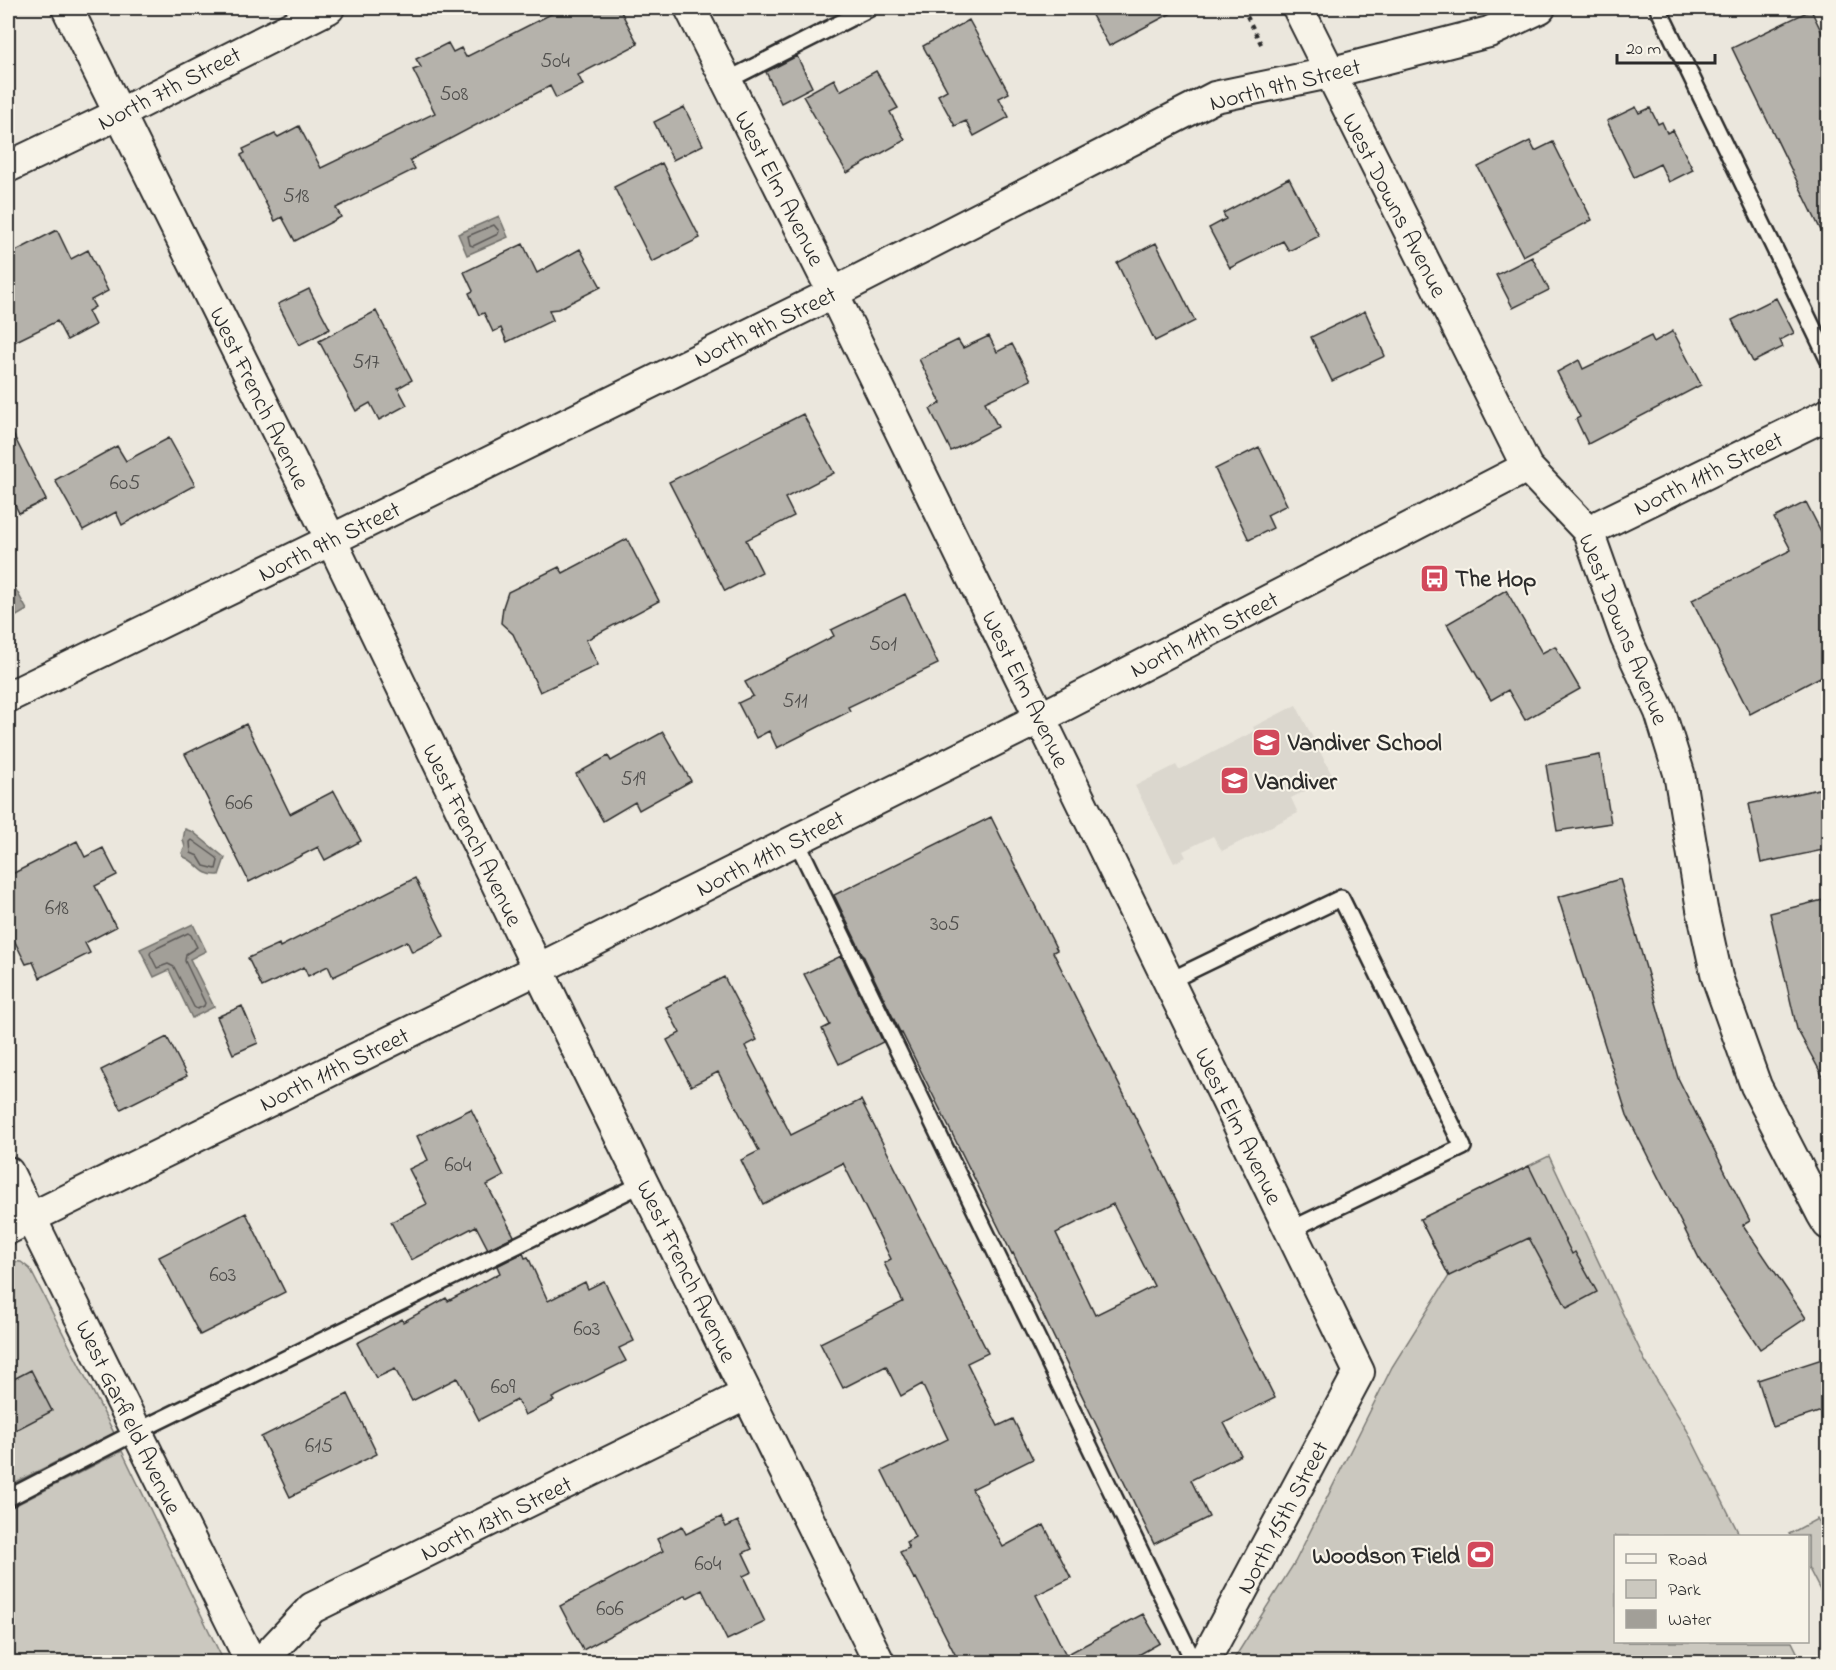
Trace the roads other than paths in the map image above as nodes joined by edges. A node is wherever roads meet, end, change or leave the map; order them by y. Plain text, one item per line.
1 (67, 8) edge
2 (329, 8) edge
3 (690, 8) edge
4 (870, 8) edge
5 (1298, 8) edge
6 (1540, 8) edge
7 (1658, 8) edge
8 (1329, 73) junction
9 (726, 81) junction
10 (119, 114) junction
11 (8, 167) edge
12 (833, 293) junction
13 (1828, 359) edge
14 (1828, 414) edge
15 (1527, 467) junction
16 (1588, 531) junction
17 (331, 540) junction
18 (8, 697) edge
19 (1040, 718) junction
20 (796, 840) junction
21 (538, 969) junction
22 (1168, 981) junction
23 (8, 1172) edge
24 (644, 1184) junction
25 (19, 1223) edge
26 (1828, 1224) edge
27 (1290, 1230) junction
28 (1359, 1372) joint
29 (747, 1394) junction
30 (136, 1432) junction
31 (8, 1498) edge
32 (251, 1662) edge
33 (261, 1662) edge
34 (879, 1662) edge
35 (1194, 1662) edge
36 (1204, 1662) edge

1 - 10 street, West French Avenue
2 - 10 street, North 7th Street
3 - 9 street, West Elm Avenue
4 - 9 lane
5 - 8 street, West Downs Avenue
6 - 8 street, North 9th Street
7 - 13 lane
8 - 12 street, North 9th Street
8 - 15 street, West Downs Avenue
9 - 12 street, West Elm Avenue
10 - 11 street, North 7th Street
10 - 17 street, West French Avenue
12 - 17 street, North 9th Street
12 - 19 street, West Elm Avenue
14 - 16 street, North 11th Street
15 - 16 street, West Downs Avenue
15 - 19 street, North 11th Street
16 - 26 street, West Downs Avenue
17 - 18 street, North 9th Street
17 - 21 street, West French Avenue
19 - 20 street, North 11th Street
19 - 22 street, West Elm Avenue
20 - 21 street, North 11th Street
20 - 35 lane
21 - 24 street, West French Avenue
21 - 25 street, North 11th Street
22 - 27 street, West Elm Avenue
22 - 27 lane
23 - 25 street, West Garfield Avenue
24 - 29 street, West French Avenue
24 - 30 lane
25 - 30 street, West Garfield Avenue
27 - 28 street, West Elm Avenue
28 - 36 street, North 15th Street
29 - 33 street, North 13th Street
29 - 34 street, West French Avenue
30 - 31 lane
30 - 32 street, West Garfield Avenue

